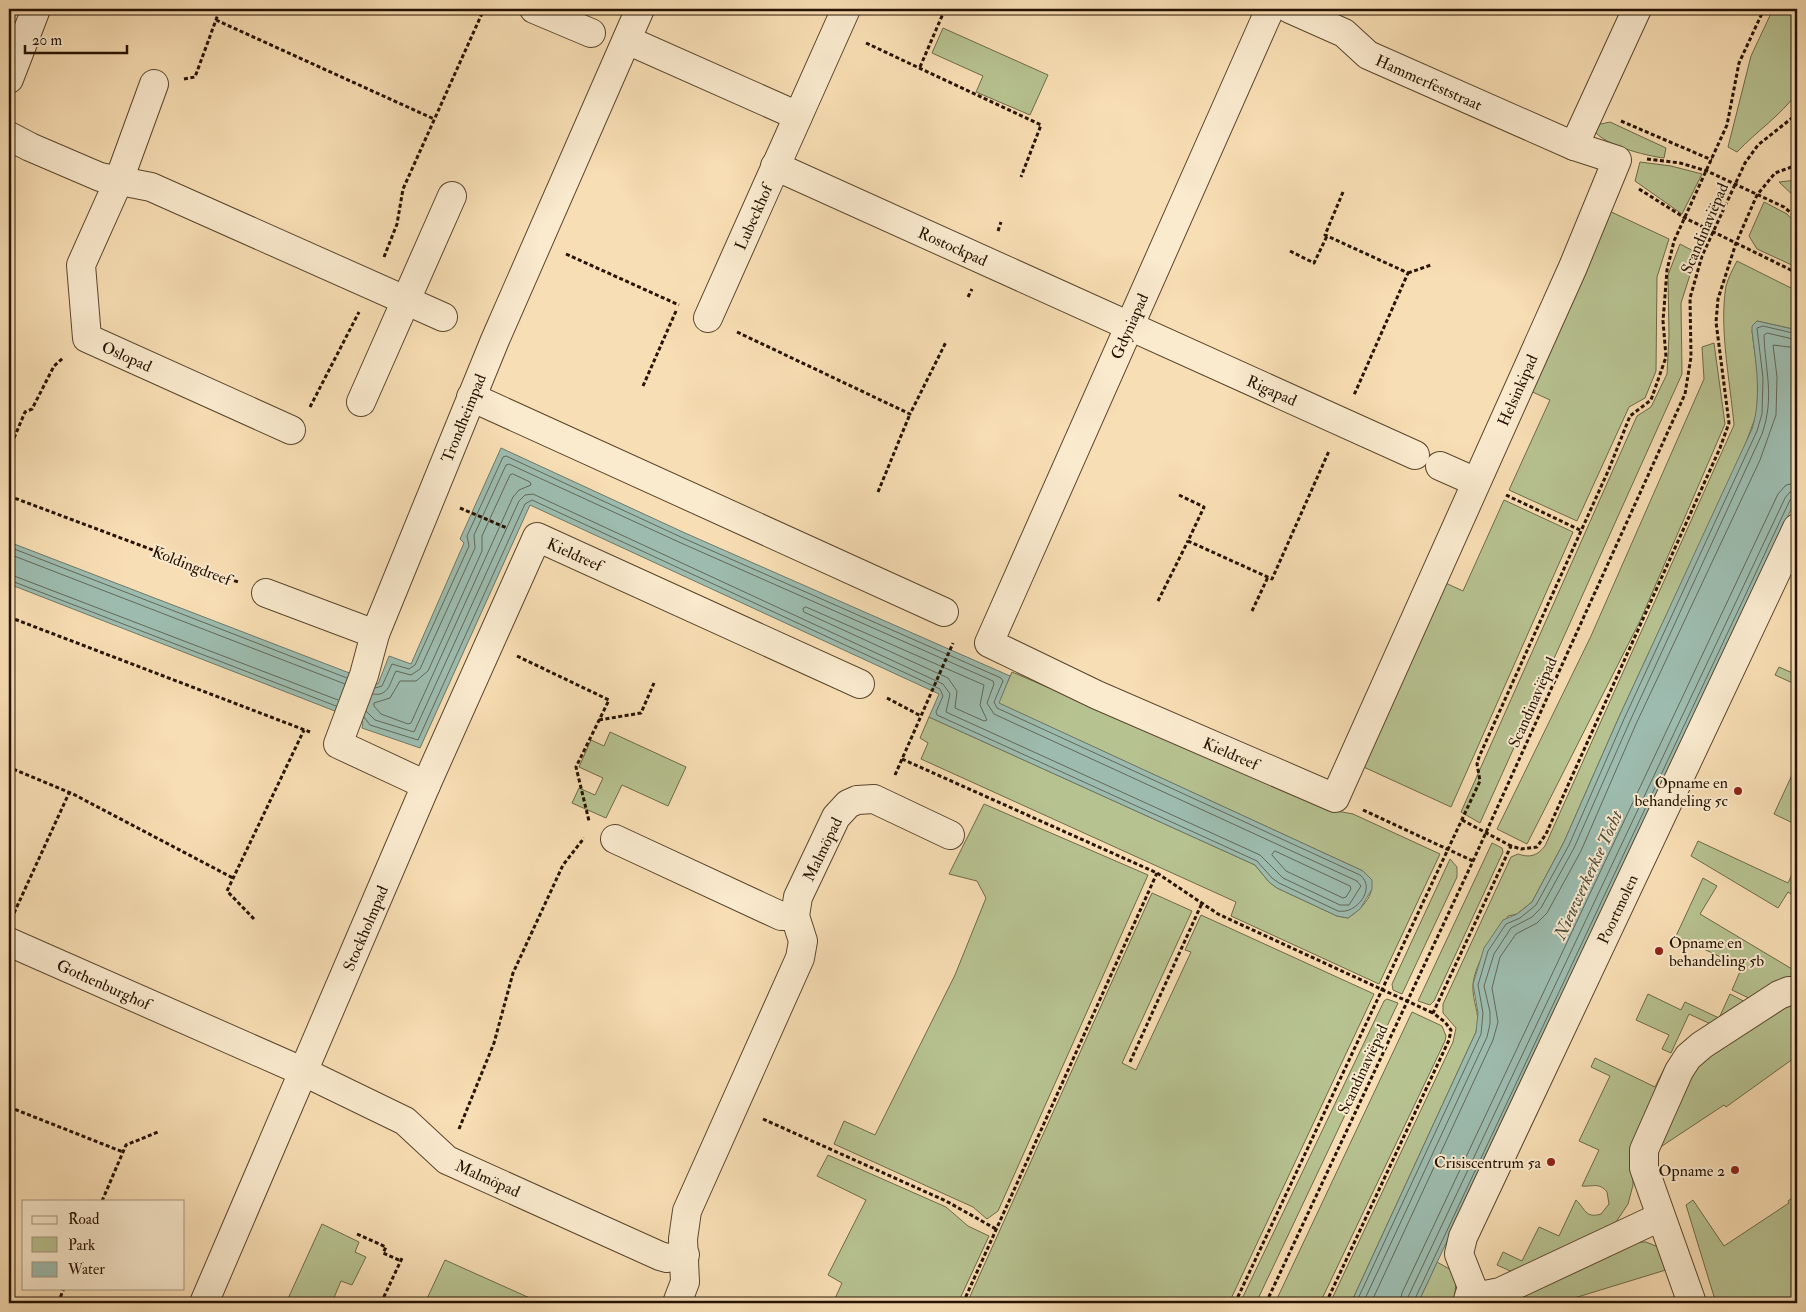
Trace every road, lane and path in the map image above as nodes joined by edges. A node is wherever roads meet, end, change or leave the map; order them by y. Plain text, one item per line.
1 (17, 9) edge
2 (36, 9) edge
3 (220, 9) edge
4 (484, 9) edge
5 (534, 9) edge
6 (640, 9) edge
7 (945, 9) edge
8 (1270, 9) edge
9 (1290, 9) edge
10 (1636, 9) edge
11 (1764, 9) edge
12 (841, 19) edge
13 (216, 20) junction
14 (9, 29) edge
15 (591, 33) dead end
16 (627, 40) junction
17 (920, 67) junction
18 (9, 79) edge
19 (154, 84) joint
20 (1590, 108) junction
21 (1797, 114) edge
22 (798, 116) junction
23 (434, 120) junction
24 (9, 136) edge
25 (1574, 146) junction
26 (1617, 160) junction
27 (1712, 160) junction
28 (1797, 165) edge
29 (775, 166) junction
30 (1707, 171) junction
31 (1021, 177) dead end
32 (118, 180) junction
33 (1735, 185) junction
34 (1757, 195) junction
35 (452, 196) dead end
36 (1685, 218) junction
37 (1797, 218) edge
38 (1713, 232) junction
39 (1327, 236) dead end
40 (538, 242) junction
41 (1736, 243) junction
42 (1290, 251) dead end
43 (1431, 265) dead end
44 (1408, 273) dead end
45 (1797, 273) edge
46 (372, 287) junction
47 (405, 301) junction
48 (678, 304) junction
49 (443, 317) dead end
50 (708, 318) junction
51 (1130, 325) junction
52 (87, 338) junction
53 (946, 342) dead end
54 (643, 386) dead end
55 (471, 397) junction
56 (361, 402) dead end
57 (910, 414) junction
58 (292, 430) joint
59 (9, 450) edge
60 (1415, 455) dead end
61 (1440, 466) dead end
62 (1476, 482) junction
63 (878, 492) dead end
64 (9, 496) edge
65 (468, 511) dead end
66 (1797, 528) edge
67 (511, 530) dead end
68 (1580, 530) junction
69 (1188, 541) dead end
70 (1268, 577) dead end
71 (266, 593) joint
72 (1158, 602) dead end
73 (1252, 611) dead end
74 (944, 612) dead end
75 (9, 618) edge
76 (375, 634) junction
77 (490, 643) junction
78 (989, 643) joint
79 (953, 644) dead end
80 (654, 683) dead end
81 (860, 684) joint
82 (921, 716) junction
83 (598, 720) junction
84 (304, 730) junction
85 (342, 732) junction
86 (9, 757) edge
87 (902, 759) junction
88 (426, 785) junction
89 (69, 793) junction
90 (1335, 798) junction
91 (883, 803) junction
92 (1462, 820) junction
93 (1486, 832) junction
94 (603, 834) junction
95 (950, 835) dead end
96 (1511, 846) junction
97 (1449, 849) junction
98 (1473, 861) junction
99 (1157, 873) junction
100 (233, 878) junction
101 (1202, 903) junction
102 (13, 915) dead end
103 (795, 916) junction
104 (254, 919) dead end
105 (9, 942) edge
106 (1383, 990) junction
107 (1797, 992) edge
108 (1407, 1001) junction
109 (1433, 1013) junction
110 (1130, 1062) dead end
111 (304, 1072) junction
112 (735, 1106) junction
113 (9, 1108) edge
114 (158, 1132) dead end
115 (122, 1152) junction
116 (447, 1160) junction
117 (102, 1200) edge
118 (1660, 1217) junction
119 (996, 1229) junction
120 (357, 1234) dead end
121 (685, 1255) junction
122 (403, 1256) dead end
123 (400, 1261) junction
124 (63, 1290) edge
125 (1469, 1298) edge
126 (58, 1303) edge
127 (204, 1303) edge
128 (381, 1303) edge
129 (677, 1303) edge
130 (963, 1303) edge
131 (1235, 1303) edge
132 (1266, 1303) edge
133 (1326, 1303) edge
134 (1692, 1303) edge

1 - 14 street
2 - 18 street
3 - 13 path
4 - 23 path
5 - 15 street
6 - 16 street, Trondheimpad
7 - 17 path
8 - 51 street, Gdyniapad
9 - 25 street, Hammerfeststraat
10 - 20 street
11 - 27 path
12 - 17 path
12 - 22 street, Lubeckhof
13 - 19 path
13 - 23 path
16 - 22 street
16 - 40 street, Trondheimpad
17 - 31 path
19 - 32 street, Oslopad
20 - 25 street
20 - 27 path
21 - 33 path, Scandinaviëpad
22 - 29 street, Lubeckhof
23 - 46 path
24 - 32 street
25 - 26 street
26 - 30 path
26 - 36 path
26 - 62 street, Helsinkipad
27 - 30 path
28 - 34 path
29 - 50 street, Lubeckhof
29 - 51 street, Rostockpad
30 - 33 path
30 - 36 path
32 - 46 street
32 - 52 street, Oslopad
33 - 34 path
33 - 38 path, Scandinaviëpad
34 - 37 path
34 - 41 path
35 - 47 street
36 - 38 path
36 - 68 path
38 - 41 path
38 - 93 path, Scandinaviëpad
39 - 42 path
40 - 48 path
40 - 55 street, Trondheimpad
41 - 45 path
41 - 96 path
43 - 44 path
46 - 47 street
46 - 58 path
47 - 49 street
47 - 56 street
48 - 50 path
48 - 54 path
50 - 57 path
51 - 60 street, Rigapad
51 - 78 street, Gdyniapad
52 - 58 street, Oslopad
52 - 59 path
53 - 57 path
55 - 74 street
55 - 76 street, Trondheimpad
57 - 63 path
61 - 62 street
62 - 68 path
62 - 90 street, Helsinkipad
64 - 71 path, Koldingdreef
65 - 67 path
66 - 125 street, Poortmolen
68 - 92 path
69 - 72 path
70 - 73 path
71 - 76 street
75 - 84 path
76 - 85 street, Trondheimpad
77 - 81 street, Kieldreef
77 - 83 path
77 - 88 street, Kieldreef
78 - 90 street, Kieldreef
79 - 82 path
80 - 83 path
81 - 82 path
82 - 87 path
83 - 94 path
84 - 85 path
84 - 100 path
85 - 88 street
86 - 89 path
87 - 91 path
87 - 99 path
88 - 111 street, Stockholmpad
89 - 100 path
89 - 102 path
90 - 97 path
91 - 95 street, Malmöpad
91 - 103 street, Malmöpad
92 - 93 path
92 - 97 path
93 - 96 path
93 - 98 path, Scandinaviëpad
94 - 103 street
94 - 116 path
96 - 109 path
97 - 98 path
97 - 106 path
98 - 108 path, Scandinaviëpad
99 - 101 path
99 - 119 path
100 - 104 path
101 - 106 path
101 - 110 path
103 - 112 street
105 - 111 street, Gothenburghof
106 - 108 path
106 - 131 path
107 - 118 street
108 - 109 path
108 - 132 path, Scandinaviëpad
109 - 133 path
111 - 116 street, Malmöpad
111 - 127 street, Stockholmpad
112 - 119 path
112 - 121 street
113 - 115 path
114 - 115 path
115 - 117 path
116 - 121 street, Malmöpad
118 - 125 street, Poortmolen
118 - 134 street
119 - 130 path
120 - 123 path
121 - 129 street
122 - 123 path
123 - 128 path
124 - 126 path

